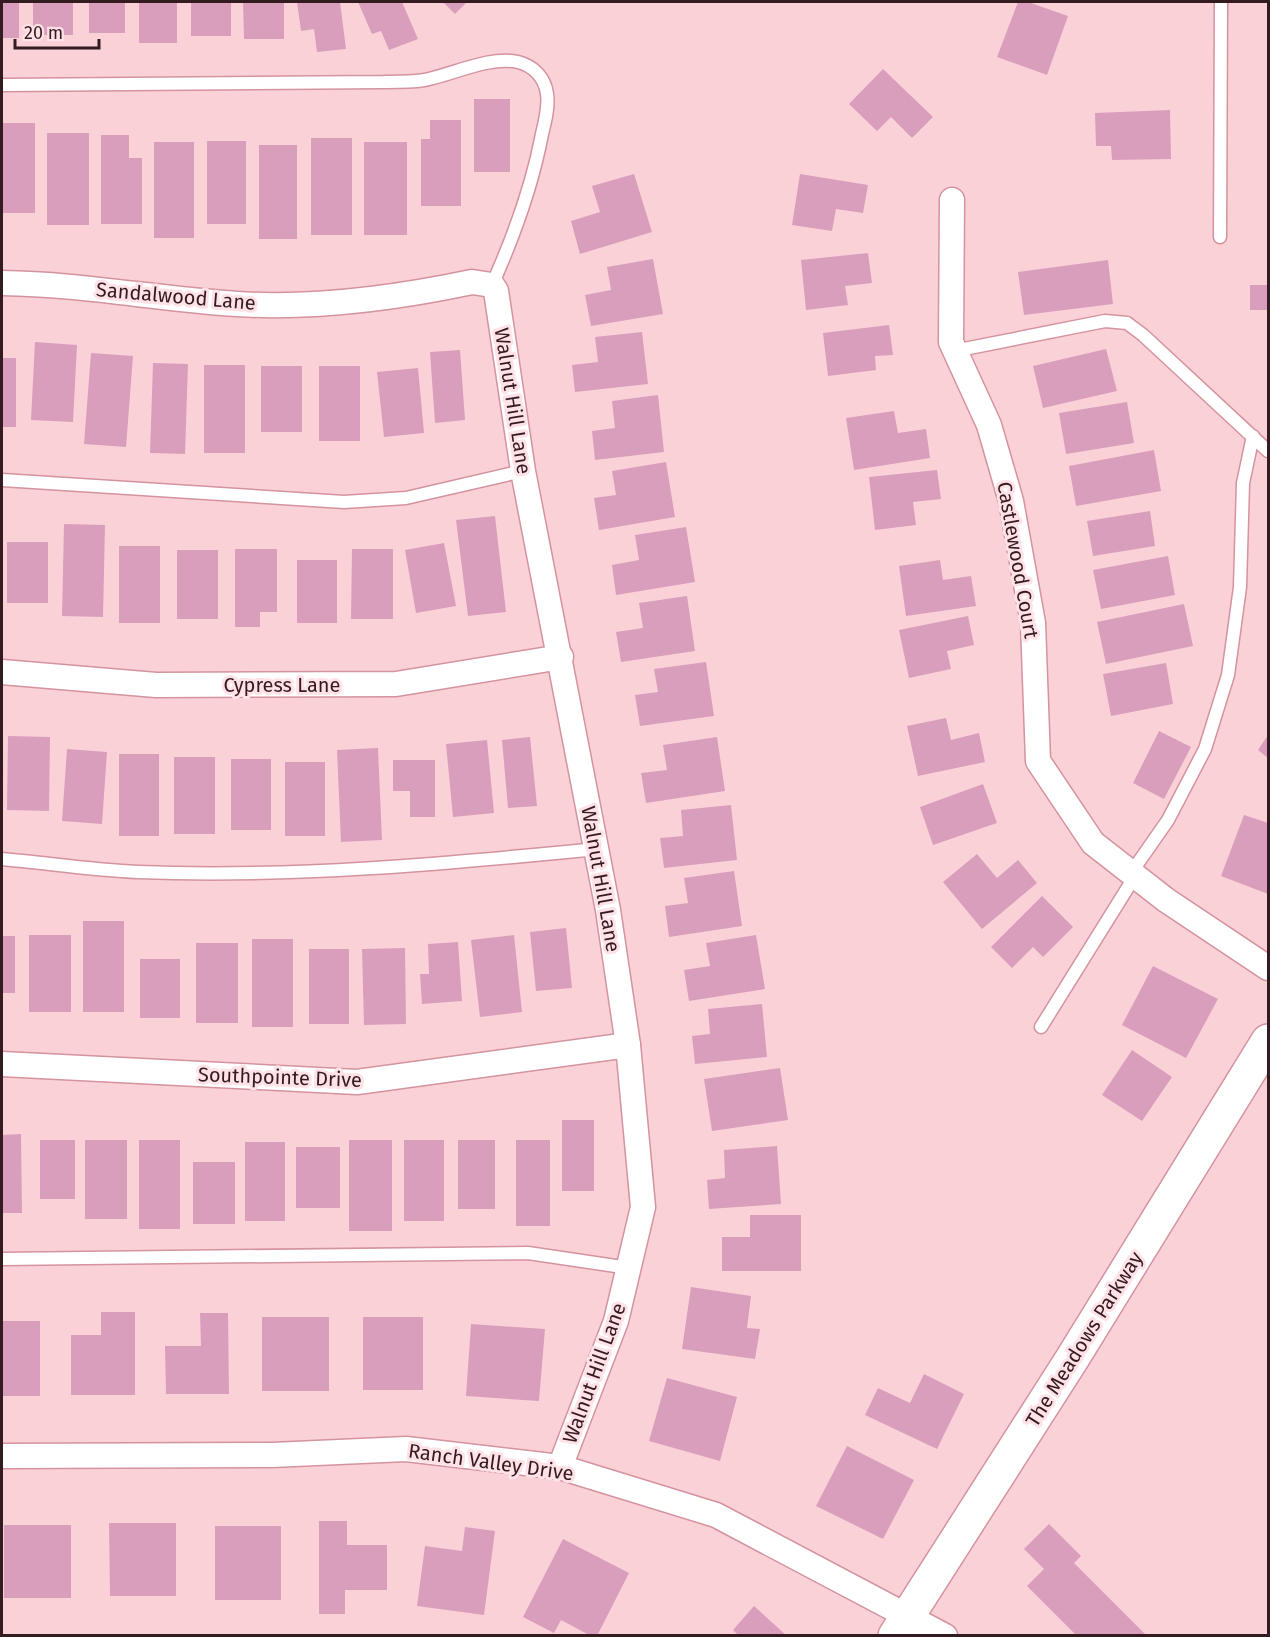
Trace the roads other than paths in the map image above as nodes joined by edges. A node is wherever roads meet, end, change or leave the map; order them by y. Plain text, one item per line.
1 (1221, 2) edge
2 (2, 85) edge
3 (952, 200) dead end
4 (1220, 237) dead end
5 (2, 283) edge
6 (492, 285) junction
7 (954, 351) junction
8 (1252, 436) junction
9 (1269, 451) edge
10 (524, 471) junction
11 (2, 480) edge
12 (561, 657) junction
13 (2, 672) edge
14 (597, 849) junction
15 (2, 859) edge
16 (1133, 874) junction
17 (1269, 968) edge
18 (1041, 1028) dead end
19 (1269, 1041) edge
20 (628, 1045) junction
21 (2, 1064) edge
22 (2, 1259) edge
23 (629, 1268) junction
24 (2, 1456) edge
25 (560, 1467) junction
26 (903, 1626) edge
27 (945, 1635) edge

1 - 4 lane
2 - 6 lane
3 - 7 street, Castlewood Court
5 - 6 street, Sandalwood Lane
6 - 10 street, Walnut Hill Lane
7 - 8 lane
7 - 16 street, Castlewood Court
8 - 9 lane
8 - 16 lane
10 - 11 lane
10 - 12 street, Walnut Hill Lane
12 - 13 street, Cypress Lane
12 - 14 street, Walnut Hill Lane
14 - 15 lane
14 - 20 street, Walnut Hill Lane
16 - 17 street, Castlewood Court
16 - 18 lane
19 - 26 street, The Meadows Parkway
20 - 21 street, Southpointe Drive
20 - 23 street, Walnut Hill Lane
22 - 23 lane
23 - 25 street, Walnut Hill Lane
24 - 25 street, Ranch Valley Drive
25 - 26 street, Ranch Valley Drive
26 - 27 street, Ranch Valley Drive

